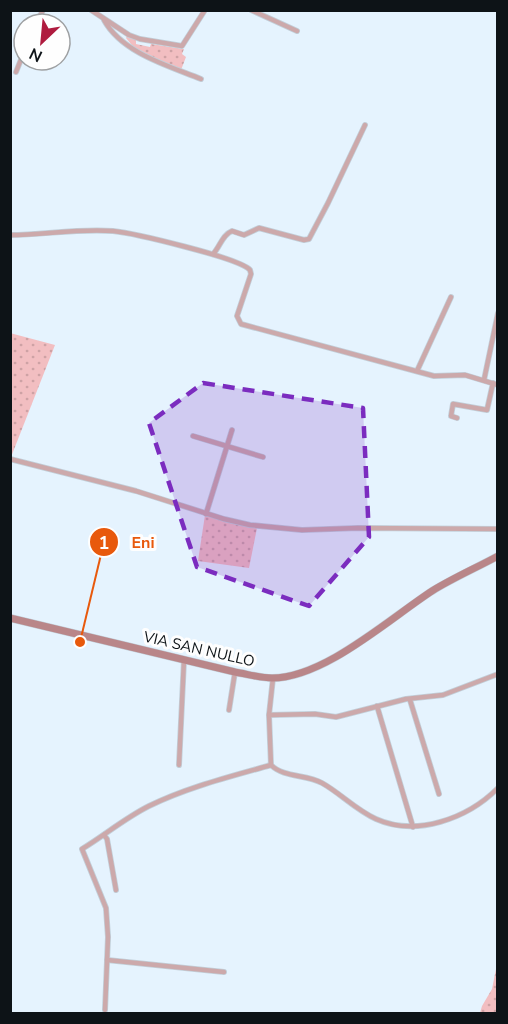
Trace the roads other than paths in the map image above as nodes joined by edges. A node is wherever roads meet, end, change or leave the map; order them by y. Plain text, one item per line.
1 (91, 10) edge
2 (206, 10) edge
3 (251, 10) edge
4 (103, 18) junction
5 (297, 31) dead end
6 (201, 79) dead end
7 (364, 125) dead end
8 (10, 235) edge
9 (213, 254) junction
10 (451, 297) dead end
11 (498, 313) edge
12 (417, 371) junction
13 (484, 380) junction
14 (495, 384) edge
15 (457, 418) dead end
16 (232, 430) dead end
17 (193, 436) dead end
18 (227, 446) junction
19 (264, 457) dead end
20 (10, 459) edge
21 (206, 514) junction
22 (498, 529) edge
23 (498, 556) edge
24 (10, 618) edge
25 (184, 660) junction
26 (235, 672) junction
27 (498, 674) edge
28 (273, 678) junction
29 (410, 700) junction
30 (377, 706) junction
31 (229, 710) dead end
32 (269, 715) junction
33 (179, 765) dead end
34 (271, 765) junction
35 (498, 788) edge
36 (439, 794) dead end
37 (413, 827) junction
38 (104, 835) junction
39 (116, 890) dead end
40 (107, 960) junction
41 (224, 972) dead end
42 (105, 1010) dead end

1 - 4 street
2 - 4 street
3 - 5 street
4 - 6 street
7 - 9 street
8 - 9 street
9 - 12 street
10 - 12 street
11 - 13 street
12 - 13 street
13 - 14 street
14 - 15 street
16 - 18 street
17 - 18 street
18 - 19 street
18 - 21 street
20 - 21 street
21 - 22 street
23 - 28 street, VIA SAN NULLO
24 - 25 street, VIA SAN NULLO
25 - 26 street, VIA SAN NULLO
25 - 33 street
26 - 28 street, VIA SAN NULLO
26 - 31 street
27 - 29 street
28 - 32 street
29 - 30 street
29 - 36 street
30 - 32 street
30 - 37 street
32 - 34 street
34 - 37 street
34 - 38 street
35 - 37 street
38 - 39 street
38 - 40 street
40 - 41 street
40 - 42 street

